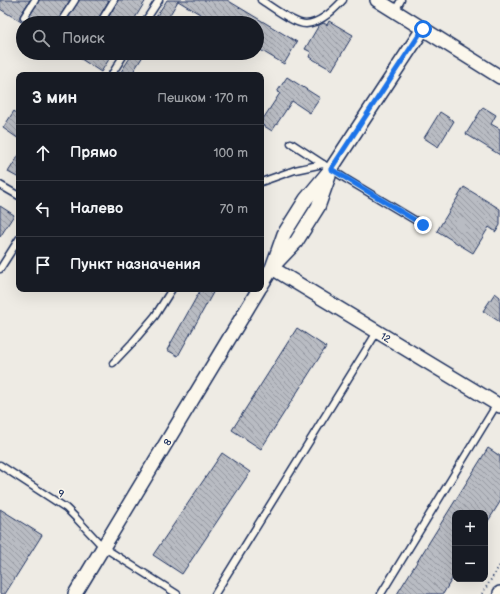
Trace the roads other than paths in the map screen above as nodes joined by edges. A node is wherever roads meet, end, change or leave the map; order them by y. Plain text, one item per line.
1 (35, 0) edge
2 (75, 0) edge
3 (114, 0) edge
4 (159, 0) edge
5 (261, 0) edge
6 (343, 0) edge
7 (378, 0) edge
8 (398, 6) edge
9 (25, 16) edge
10 (65, 16) edge
11 (104, 16) edge
12 (149, 16) edge
13 (423, 29) junction
14 (121, 60) edge
15 (113, 72) edge
16 (500, 77) edge
17 (291, 143) dead end
18 (327, 166) junction
19 (264, 181) edge
20 (0, 184) edge
21 (16, 194) edge
22 (423, 225) dead end
23 (16, 244) edge
24 (272, 268) junction
25 (0, 269) edge
26 (264, 281) edge
27 (170, 292) edge
28 (257, 292) edge
29 (377, 332) junction
30 (113, 363) dead end
31 (498, 405) edge
32 (0, 465) edge
33 (103, 547) junction
34 (75, 594) edge
35 (177, 594) edge
36 (215, 594) edge
37 (381, 594) edge

1 - 9 lane
2 - 10 lane
3 - 11 lane
4 - 12 lane
5 - 6 lane
7 - 8 street
8 - 13 street
13 - 16 street
13 - 18 street
14 - 15 lane
17 - 18 lane
18 - 19 lane
18 - 22 lane
18 - 24 street
20 - 21 lane
23 - 25 lane
24 - 26 street
24 - 29 street, 12
27 - 30 lane
28 - 33 street, 8
29 - 31 street, 12
29 - 36 lane
31 - 37 lane
32 - 33 lane, 9
33 - 34 street, 8
33 - 35 lane, 9

